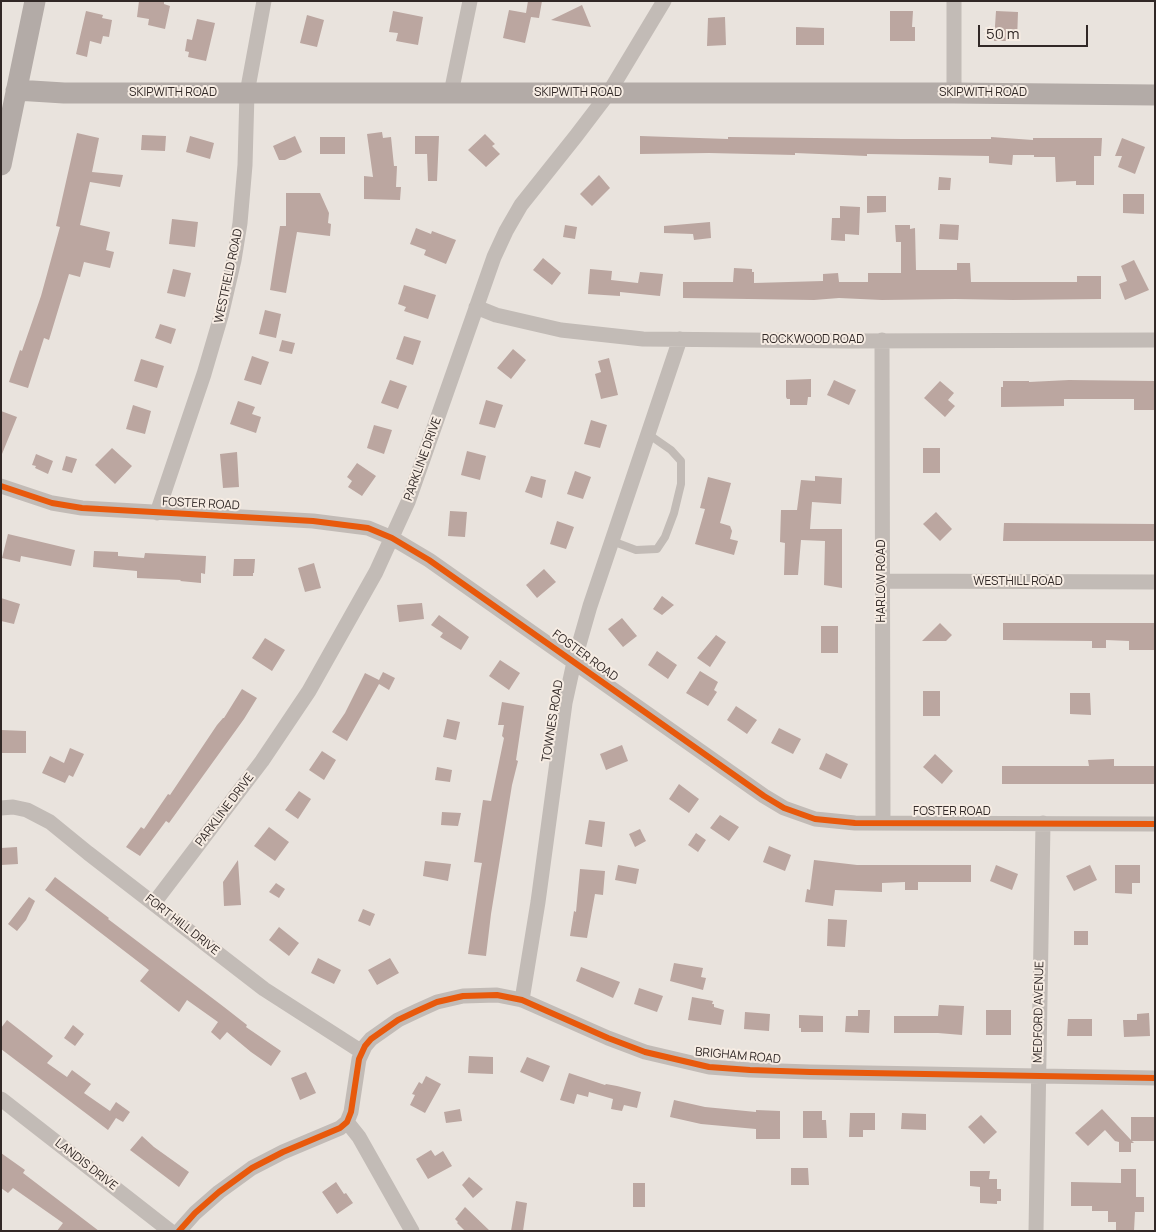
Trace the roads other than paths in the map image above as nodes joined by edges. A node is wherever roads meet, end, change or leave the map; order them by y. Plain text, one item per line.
1 (35, 1) edge
2 (264, 1) edge
3 (470, 1) edge
4 (664, 1) edge
5 (954, 1) edge
6 (9, 89) edge
7 (247, 93) junction
8 (451, 93) junction
9 (954, 93) junction
10 (608, 94) junction
11 (1155, 95) edge
12 (1, 165) edge
13 (476, 306) junction
14 (680, 339) junction
15 (882, 340) junction
16 (1155, 340) edge
17 (648, 434) junction
18 (1, 486) edge
19 (157, 513) junction
20 (392, 538) junction
21 (612, 541) junction
22 (882, 581) junction
23 (1155, 582) edge
24 (574, 662) junction
25 (1, 808) edge
26 (883, 823) junction
27 (1043, 823) junction
28 (1155, 824) edge
29 (154, 903) junction
30 (522, 1000) junction
31 (362, 1052) junction
32 (1038, 1076) junction
33 (1155, 1078) edge
34 (1, 1099) edge
35 (347, 1122) junction
36 (170, 1231) edge
37 (179, 1231) edge
38 (412, 1231) edge
39 (1036, 1231) edge

1 - 6 main road
2 - 7 street, WESTFIELD ROAD
3 - 8 street
4 - 10 street, PARKLINE DRIVE
5 - 9 street
6 - 7 main road, SKIPWITH ROAD
6 - 12 main road
7 - 8 main road, SKIPWITH ROAD
7 - 19 street, WESTFIELD ROAD
8 - 10 main road, SKIPWITH ROAD
9 - 10 main road, SKIPWITH ROAD
9 - 11 main road, SKIPWITH ROAD
10 - 13 street, PARKLINE DRIVE
13 - 14 street, ROCKWOOD ROAD
13 - 20 street, PARKLINE DRIVE
14 - 15 street, ROCKWOOD ROAD
14 - 17 street, TOWNES ROAD
15 - 16 street, ROCKWOOD ROAD
15 - 22 street, HARLOW ROAD
17 - 21 street, TOWNES ROAD
17 - 21 lane
18 - 19 street, FOSTER ROAD
19 - 20 street, FOSTER ROAD
20 - 24 street, FOSTER ROAD
20 - 29 street, PARKLINE DRIVE
21 - 24 street, TOWNES ROAD
22 - 23 street, WESTHILL ROAD
22 - 26 street, HARLOW ROAD
24 - 26 street, FOSTER ROAD
24 - 30 street, TOWNES ROAD
25 - 29 street, FORT HILL DRIVE
26 - 27 street, FOSTER ROAD
27 - 28 street, FOSTER ROAD
27 - 32 street, MEDFORD AVENUE
29 - 31 street, FORT HILL DRIVE
30 - 31 street, BRIGHAM ROAD
30 - 32 street, BRIGHAM ROAD
31 - 35 street, BRIGHAM ROAD
32 - 33 street, BRIGHAM ROAD
32 - 39 street, MEDFORD AVENUE
34 - 36 street, LANDIS DRIVE
35 - 37 street
35 - 38 street

